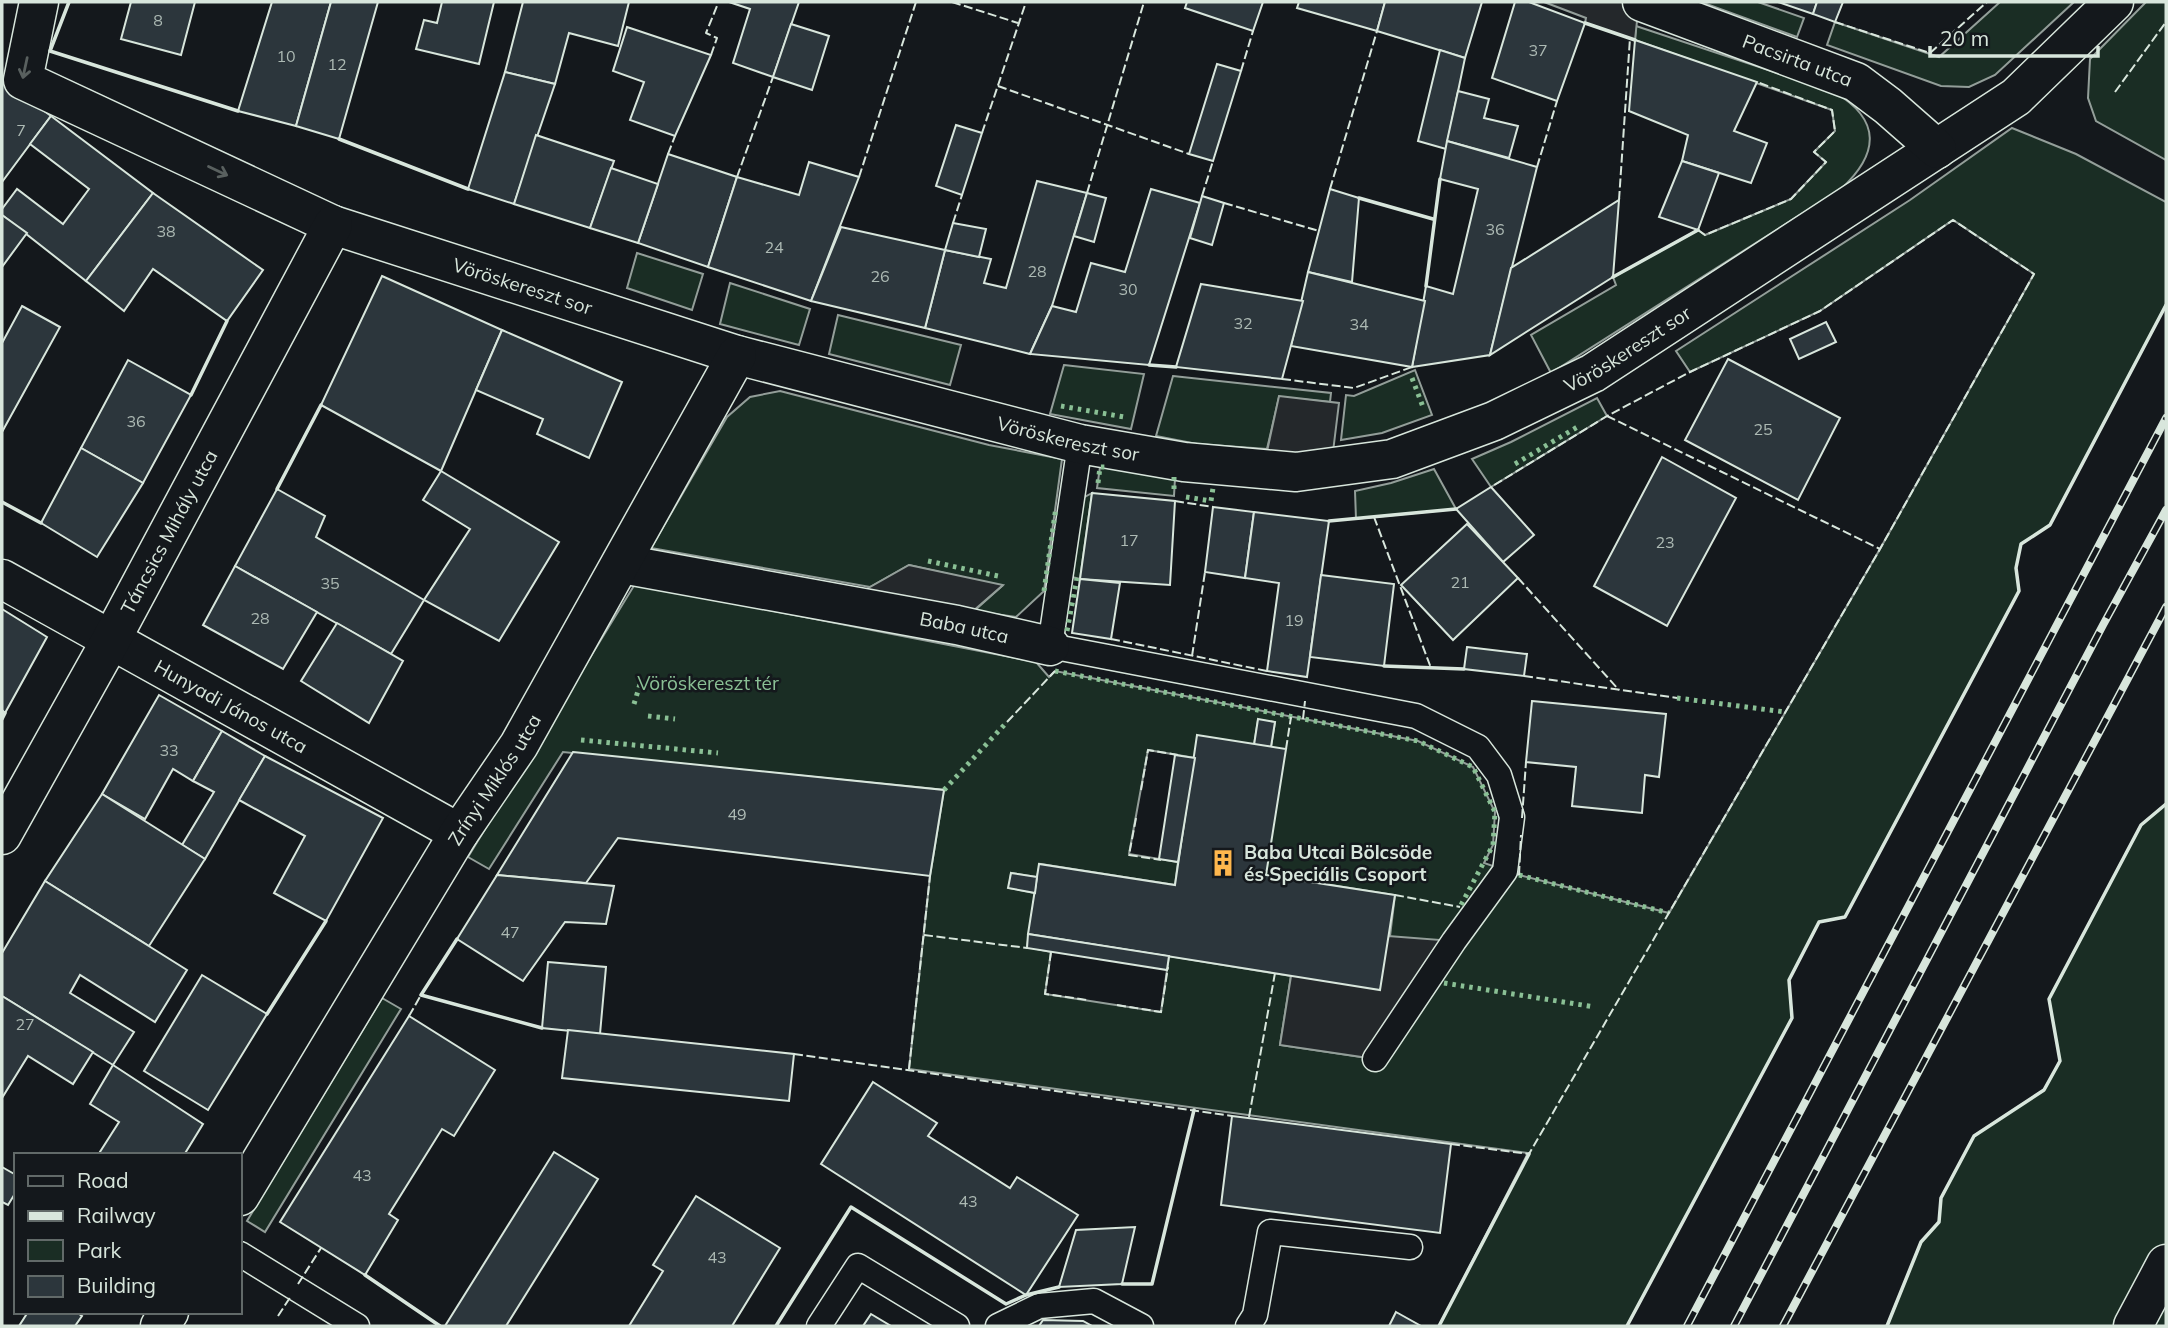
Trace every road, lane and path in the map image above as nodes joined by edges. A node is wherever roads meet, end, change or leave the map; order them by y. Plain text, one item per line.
1 (39, 2) edge
2 (1642, 2) edge
3 (2114, 2) edge
4 (1937, 149) junction
5 (333, 225) junction
6 (737, 355) junction
7 (1080, 444) junction
8 (622, 564) junction
9 (2, 579) edge
10 (111, 640) junction
11 (1050, 646) junction
12 (459, 833) junction
13 (2, 835) edge
14 (1375, 1059) dead end
15 (242, 1193) edge
16 (1410, 1247) dead end
17 (242, 1256) edge
18 (2166, 1264) edge
19 (356, 1326) edge
20 (819, 1326) edge
21 (957, 1326) edge
22 (998, 1326) edge
23 (1141, 1326) edge
24 (1248, 1326) edge
25 (2133, 1326) edge

1 -> 5 street, Vöröskereszt sor
2 - 4 street, Pacsirta utca
3 - 4 street, Vöröskereszt sor
4 - 7 street, Vöröskereszt sor
5 - 6 street, Vöröskereszt sor
5 - 10 street, Táncsics Mihály utca
6 - 7 street, Vöröskereszt sor
6 - 8 street, Zrínyi Miklós utca
7 - 11 lane
8 - 11 street, Baba utca
8 - 12 street, Zrínyi Miklós utca
9 - 10 street, Hunyadi János utca
10 - 12 street, Hunyadi János utca
10 - 13 street, Táncsics Mihály utca
11 - 14 lane, Baba utca
12 - 15 street, Zrínyi Miklós utca
16 - 24 lane
17 - 19 lane
18 - 25 street
20 - 21 lane
22 - 23 lane

